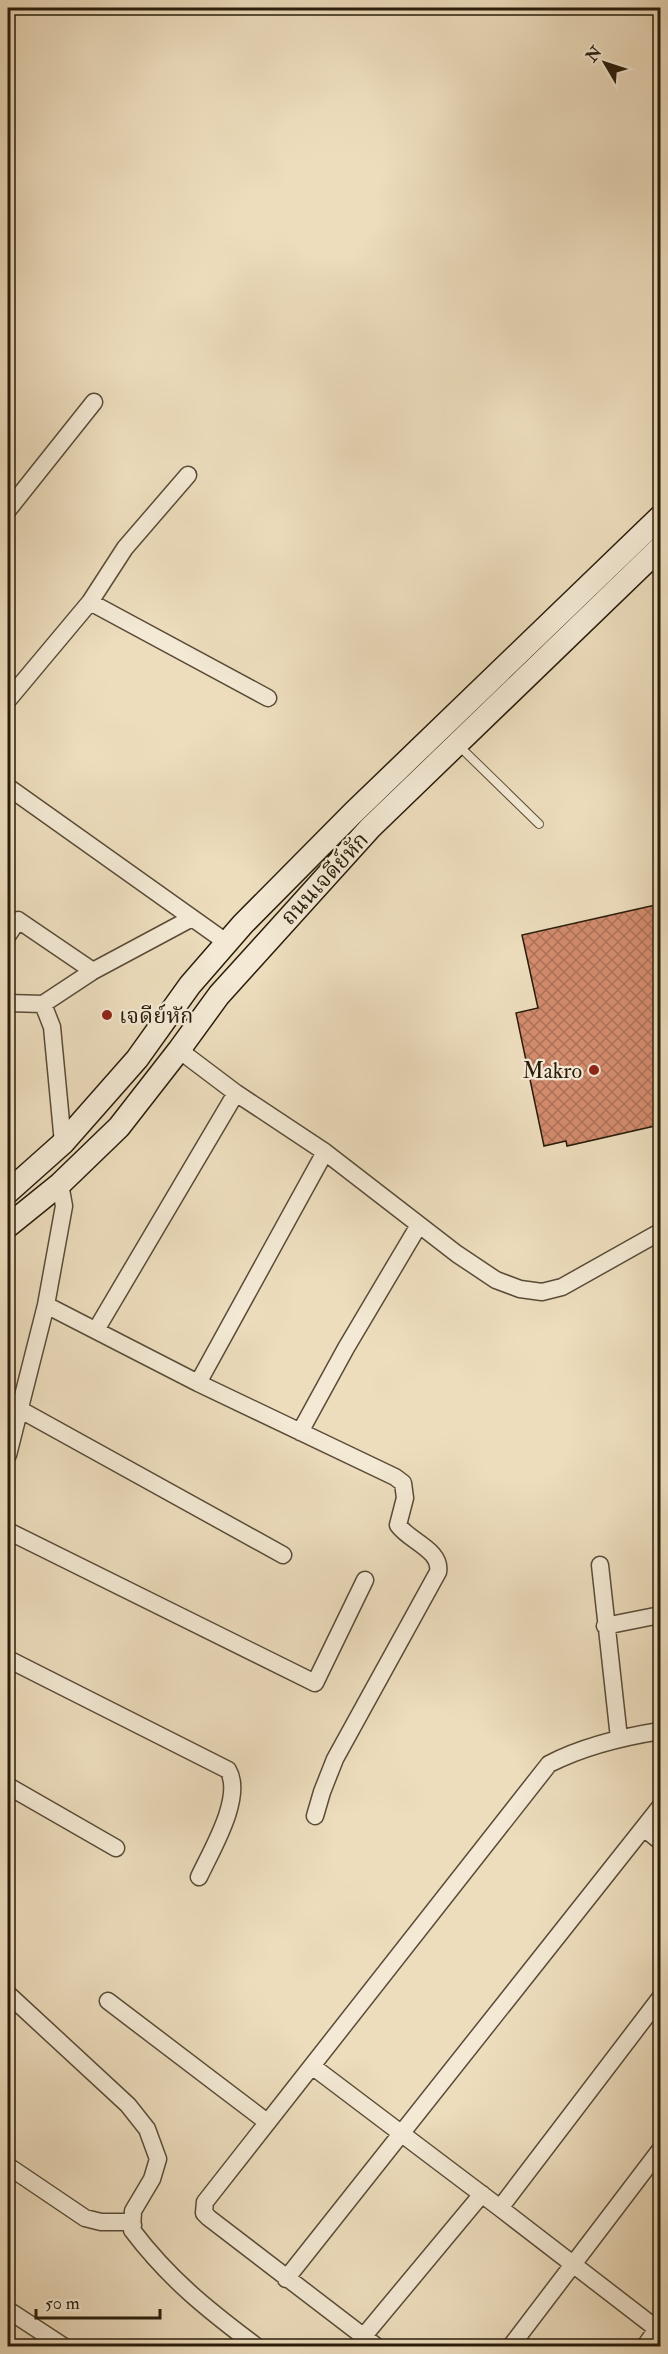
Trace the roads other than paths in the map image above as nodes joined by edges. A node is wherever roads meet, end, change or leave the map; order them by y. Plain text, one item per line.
1 (94, 402) dead end
2 (188, 476) dead end
3 (8, 510) edge
4 (660, 518) edge
5 (660, 548) edge
6 (90, 602) junction
7 (268, 698) dead end
8 (8, 699) edge
9 (457, 744) junction
10 (8, 787) edge
11 (539, 824) dead end
12 (192, 918) junction
13 (8, 935) edge
14 (226, 942) junction
15 (93, 971) junction
16 (8, 1003) edge
17 (43, 1004) junction
18 (179, 1050) junction
19 (236, 1093) junction
20 (63, 1143) junction
21 (325, 1152) junction
22 (60, 1184) junction
23 (8, 1192) edge
24 (419, 1225) junction
25 (8, 1226) edge
26 (660, 1232) edge
27 (45, 1305) junction
28 (96, 1330) junction
29 (198, 1383) junction
30 (20, 1409) junction
31 (300, 1432) junction
32 (8, 1455) edge
33 (8, 1531) edge
34 (283, 1554) dead end
35 (600, 1565) dead end
36 (365, 1580) dead end
37 (660, 1615) edge
38 (605, 1626) junction
39 (8, 1659) edge
40 (660, 1731) edge
41 (619, 1738) junction
42 (8, 1786) edge
43 (660, 1807) edge
44 (315, 1816) dead end
45 (645, 1829) junction
46 (660, 1841) edge
47 (116, 1848) dead end
48 (199, 1877) dead end
49 (8, 1994) edge
50 (660, 1998) edge
51 (108, 2001) dead end
52 (312, 2066) junction
53 (267, 2122) junction
54 (402, 2135) junction
55 (660, 2150) edge
56 (8, 2166) edge
57 (482, 2194) junction
58 (500, 2208) junction
59 (133, 2225) junction
60 (573, 2263) junction
61 (286, 2279) junction
62 (8, 2310) edge
63 (659, 2327) edge
64 (369, 2342) edge
65 (63, 2346) edge
66 (256, 2346) edge
67 (511, 2346) edge
68 (645, 2346) edge

1 - 3 street
2 - 6 street
4 - 14 main road, ถนนเจดีย์หัก
5 - 9 main road, ถนนเจดีย์หัก
6 - 7 street
6 - 8 street
9 - 11 lane
9 - 18 main road, ถนนเจดีย์หัก
10 - 12 street
12 - 14 street
12 - 15 street
13 - 15 street
14 - 20 main road, ถนนเจดีย์หัก
15 - 17 street
16 - 17 street
17 - 20 street
18 - 19 street
18 - 22 main road, ถนนเจดีย์หัก
19 - 21 street
19 - 28 street
20 - 23 main road, ถนนเจดีย์หัก
21 - 24 street
21 - 29 street
22 - 25 main road, ถนนเจดีย์หัก
22 - 27 street
24 - 26 street
24 - 31 street
27 - 28 street
27 - 30 street
28 - 29 street
29 - 31 street
30 - 32 street
30 - 34 street
31 - 44 street
33 - 36 street
35 - 38 street
37 - 38 street
38 - 41 street
39 - 48 street
40 - 41 street
41 - 52 street
42 - 47 street
43 - 45 street
45 - 46 street
45 - 54 street
49 - 59 street
50 - 58 street
51 - 53 street
52 - 53 street
52 - 54 street
53 - 61 street
54 - 57 street
54 - 61 street
55 - 60 street
56 - 59 street
57 - 58 street
57 - 64 street
58 - 60 street
59 - 66 street
60 - 63 street
60 - 67 street
61 - 64 street
62 - 65 street
63 - 68 street

